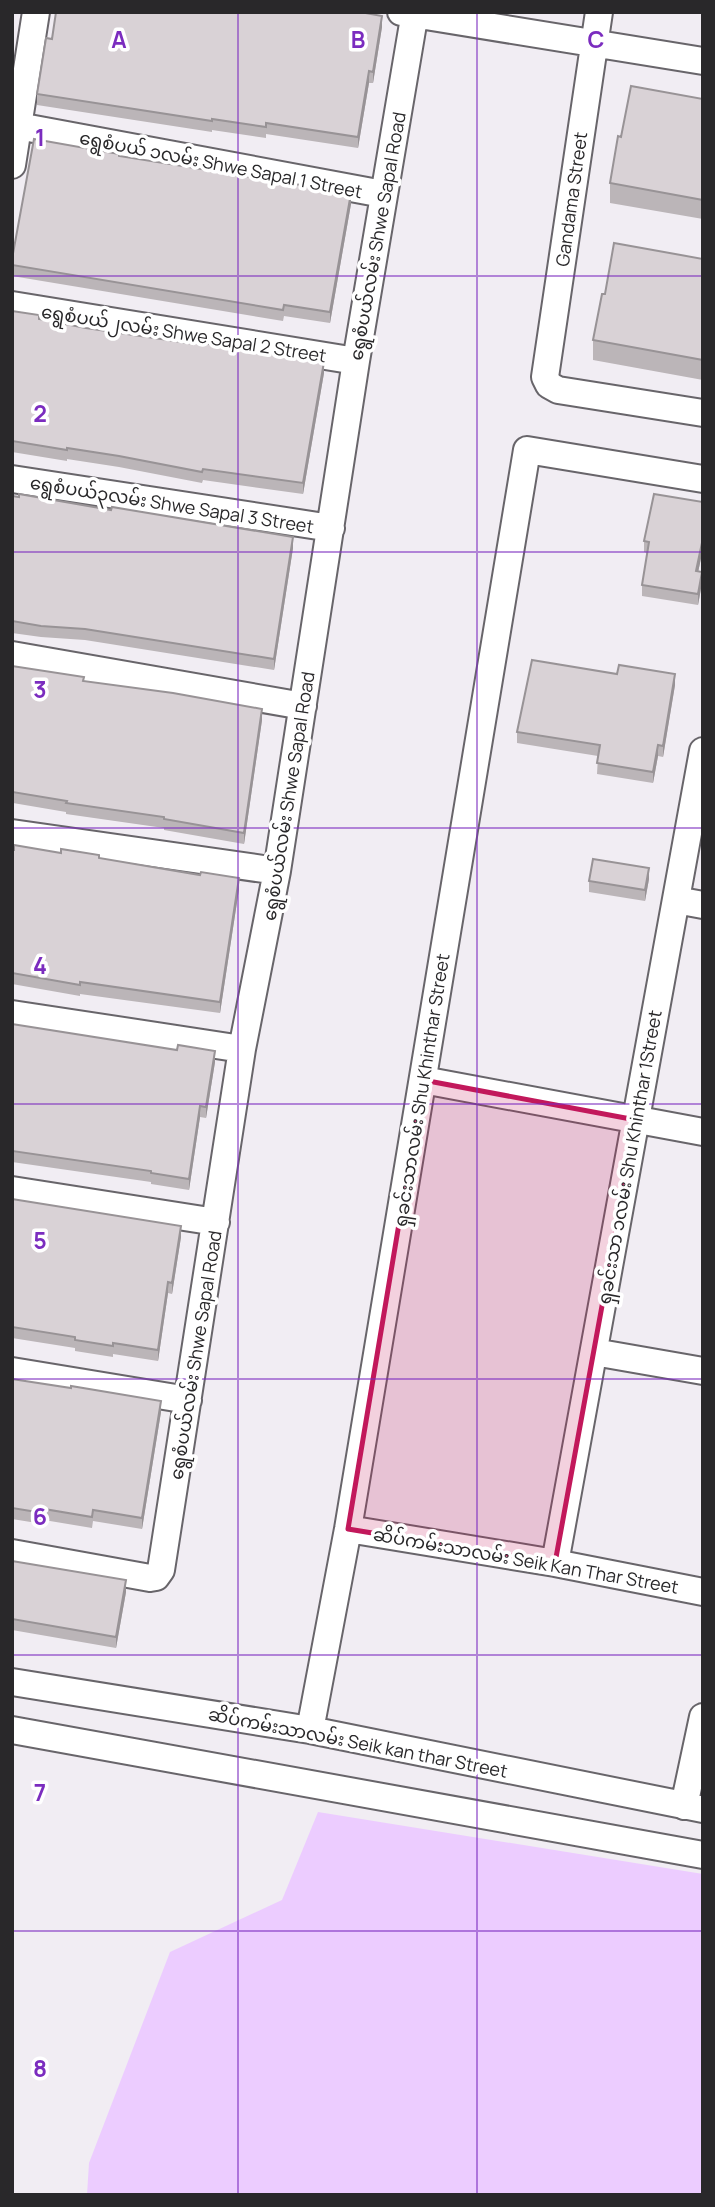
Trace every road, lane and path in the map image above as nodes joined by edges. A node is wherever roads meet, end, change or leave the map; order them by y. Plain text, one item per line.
1 (36, 12) edge
2 (599, 12) edge
3 (410, 13) edge
4 (594, 43) junction
5 (703, 61) edge
6 (18, 126) junction
7 (12, 165) edge
8 (383, 194) junction
9 (12, 305) edge
10 (356, 361) junction
11 (703, 413) edge
12 (12, 479) edge
13 (703, 479) edge
14 (331, 528) junction
15 (12, 655) edge
16 (303, 706) junction
17 (703, 751) edge
18 (12, 833) edge
19 (276, 871) junction
20 (676, 900) junction
21 (703, 905) edge
22 (12, 1014) edge
23 (242, 1049) junction
24 (423, 1080) junction
25 (636, 1120) junction
26 (703, 1132) edge
27 (12, 1190) edge
28 (216, 1222) junction
29 (594, 1352) junction
30 (12, 1371) edge
31 (703, 1371) edge
32 (188, 1400) junction
33 (348, 1529) junction
34 (12, 1553) edge
35 (555, 1563) junction
36 (703, 1592) edge
37 (12, 1682) edge
38 (703, 1717) edge
39 (12, 1730) edge
40 (310, 1730) junction
41 (694, 1807) edge
42 (703, 1855) edge

1 - 6 street
2 - 4 street, Gandama Street
3 - 4 street
3 - 8 street, ရွေစံပယ်လမ်း Shwe Sapal Road
4 - 5 street
4 - 11 street, Gandama Street
6 - 7 street
6 - 8 street, ရွေစံပယ် ၁လမ်း Shwe Sapal 1 Street
8 - 10 street, ရွေစံပယ်လမ်း Shwe Sapal Road
9 - 10 street, ရွေစံပယ်၂လမ်း Shwe Sapal 2 Street
10 - 14 street, ရွေစံပယ်လမ်း Shwe Sapal Road
12 - 14 street, ရွေစံပယ်၃လမ်း Shwe Sapal 3 Street
13 - 24 street, ရှခင်းသာလမ်း Shu Khinthar Street
14 - 16 street, ရွေစံပယ်လမ်း Shwe Sapal Road
15 - 16 street
16 - 19 street, ရွေစံပယ်လမ်း Shwe Sapal Road
17 - 20 street, ရှခင်းသာ ၁လမ်း Shu Khinthar 1Street
18 - 19 street
19 - 23 street, ရွေစံပယ်လမ်း Shwe Sapal Road
20 - 21 street
20 - 25 street, ရှခင်းသာ ၁လမ်း Shu Khinthar 1Street
22 - 23 street
23 - 28 street, ရွေစံပယ်လမ်း Shwe Sapal Road
24 - 25 street
24 - 33 street, ရှခင်းသာလမ်း Shu Khinthar Street
25 - 26 street
25 - 29 street, ရှခင်းသာ ၁လမ်း Shu Khinthar 1Street
27 - 28 street
28 - 32 street, ရွေစံပယ်လမ်း Shwe Sapal Road
29 - 31 street
29 - 35 street, ရှခင်းသာ ၁လမ်း Shu Khinthar 1Street
30 - 32 street
32 - 34 street, ရွေစံပယ်လမ်း Shwe Sapal Road
33 - 35 street, ဆိပ်ကမ်းသာလမ်း Seik Kan Thar Street
33 - 40 street, ရှခင်းသာလမ်း Shu Khinthar Street
35 - 36 street, ဆိပ်ကမ်းသာလမ်း Seik Kan Thar Street
37 - 40 street, ဆိပ်ကမ်းသာလမ်း Seik kan thar Street
38 - 41 street
39 - 42 street
40 - 41 street, ဆိပ်ကမ်းသာလမ်း Seik kan thar Street

